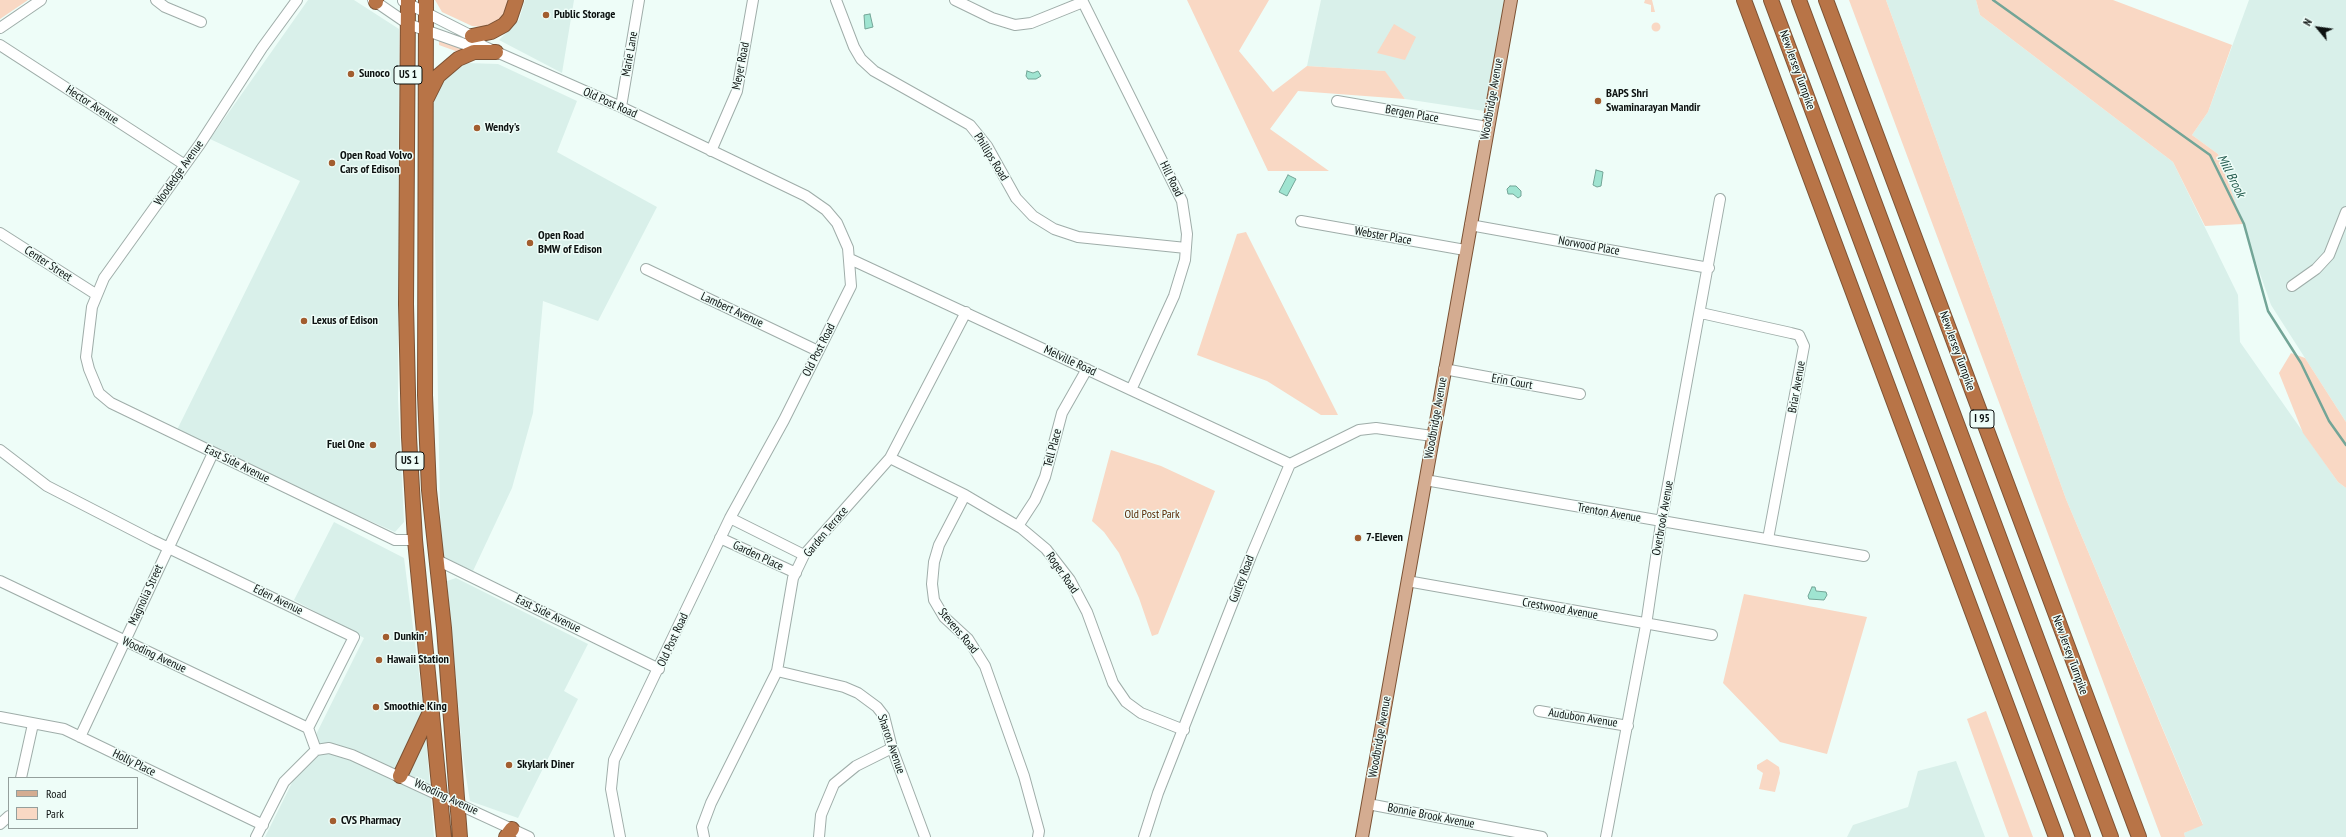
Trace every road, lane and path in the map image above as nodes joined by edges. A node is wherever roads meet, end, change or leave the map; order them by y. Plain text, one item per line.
1 (41, 0) edge
2 (156, 0) edge
3 (297, 0) edge
4 (516, 0) edge
5 (639, 0) edge
6 (753, 0) edge
7 (836, 0) edge
8 (955, 0) edge
9 (1510, 0) edge
10 (1744, 0) edge
11 (1771, 0) edge
12 (1799, 0) edge
13 (1826, 0) edge
14 (375, 1) edge
15 (406, 1) edge
16 (1082, 1) edge
17 (426, 6) edge
18 (201, 22) dead end
19 (408, 24) junction
20 (0, 28) edge
21 (425, 30) junction
22 (472, 36) junction
23 (0, 45) edge
24 (483, 46) junction
25 (496, 52) junction
26 (1337, 101) dead end
27 (425, 102) junction
28 (621, 107) junction
29 (1487, 127) junction
30 (711, 151) junction
31 (184, 165) junction
32 (1720, 199) dead end
33 (2346, 212) edge
34 (1301, 222) dead end
35 (1470, 225) junction
36 (0, 233) edge
37 (1186, 248) junction
38 (1465, 250) junction
39 (850, 259) junction
40 (1709, 268) junction
41 (646, 269) dead end
42 (2292, 286) dead end
43 (96, 295) junction
44 (966, 312) junction
45 (1700, 313) junction
46 (818, 351) junction
47 (86, 357) joint
48 (1087, 369) junction
49 (1444, 370) junction
50 (1131, 390) junction
51 (1580, 394) dead end
52 (1432, 436) junction
53 (0, 450) edge
54 (213, 453) junction
55 (890, 458) junction
56 (1290, 464) junction
57 (1425, 480) junction
58 (965, 496) junction
59 (730, 518) junction
60 (1661, 523) junction
61 (1018, 526) junction
62 (720, 538) junction
63 (1768, 539) junction
64 (415, 540) junction
65 (168, 548) junction
66 (804, 555) junction
67 (1864, 556) dead end
68 (437, 560) junction
69 (796, 573) junction
70 (0, 581) edge
71 (1407, 581) junction
72 (1646, 625) junction
73 (1712, 635) dead end
74 (124, 642) junction
75 (659, 669) junction
76 (777, 671) junction
77 (431, 710) junction
78 (1539, 711) dead end
79 (0, 717) edge
80 (33, 724) junction
81 (1628, 726) junction
82 (308, 728) junction
83 (1184, 730) junction
84 (80, 737) junction
85 (892, 748) junction
86 (316, 750) junction
87 (400, 776) junction
88 (21, 777) edge
89 (438, 793) junction
90 (456, 802) junction
91 (1368, 804) junction
92 (8, 817) edge
93 (0, 824) edge
94 (263, 825) junction
95 (509, 833) edge
96 (256, 837) edge
97 (444, 837) edge
98 (460, 837) edge
99 (528, 837) edge
100 (620, 837) edge
101 (704, 837) edge
102 (819, 837) edge
103 (925, 837) edge
104 (1038, 837) edge
105 (1144, 837) edge
106 (1362, 837) edge
107 (1542, 837) edge
108 (1606, 837) edge
109 (2056, 837) edge
110 (2083, 837) edge
111 (2111, 837) edge
112 (2139, 837) edge

1 - 20 street
2 - 18 street
3 - 31 street, Woodedge Avenue
4 - 22 highway
5 - 28 street, Marie Lane
6 - 30 street, Meyer Road
7 - 37 street, Phillips Road
8 - 16 street
9 - 29 main road, Woodbridge Avenue
10 - 109 highway, New Jersey Turnpike
11 - 110 highway, New Jersey Turnpike
12 - 111 highway, New Jersey Turnpike / I 95
13 - 112 highway, New Jersey Turnpike / I 95
14 - 19 street, Old Post Road
15 - 17 street, Old Post Road
15 - 19 highway, US 1
16 - 37 street, Hill Road
17 - 21 highway, US 1
17 - 22 street, Old Post Road
19 - 21 street, Old Post Road
19 - 64 highway, US 1
21 - 24 street, Old Post Road
21 - 27 highway, US 1
22 - 24 street, Old Post Road
23 - 31 street, Hector Avenue
24 - 25 street, Old Post Road
25 - 27 highway
25 - 28 street, Old Post Road
26 - 29 street, Bergen Place
27 - 68 highway, US 1
28 - 30 street, Old Post Road
29 - 35 main road, Woodbridge Avenue
30 - 39 street, Old Post Road
31 - 43 street, Woodedge Avenue
32 - 40 street, Overbrook Avenue
33 - 42 street
34 - 38 street, Webster Place
35 - 38 main road, Woodbridge Avenue
35 - 40 street, Norwood Place
36 - 43 street, Center Street
37 - 50 street, Hill Road
38 - 49 main road, Woodbridge Avenue
39 - 44 street, Melville Road
39 - 46 street, Old Post Road
40 - 45 street, Overbrook Avenue
41 - 46 street, Lambert Avenue
43 - 47 street, Woodedge Avenue
44 - 48 street, Melville Road
44 - 55 street, Garden Terrace
45 - 60 street, Overbrook Avenue
45 - 63 street, Briar Avenue
46 - 59 street, Old Post Road
47 - 54 street, East Side Avenue
48 - 50 street, Melville Road
48 - 61 street, Tell Place
49 - 51 street, Erin Court
49 - 52 main road, Woodbridge Avenue
50 - 56 street, Melville Road
52 - 56 street
52 - 57 main road, Woodbridge Avenue
53 - 65 street, Eden Avenue
54 - 64 street, East Side Avenue
54 - 65 street, Magnolia Street
55 - 58 street, Roger Road
55 - 66 street, Garden Terrace
56 - 83 street, Gurley Road
57 - 60 street, Trenton Avenue
57 - 71 main road, Woodbridge Avenue
58 - 61 street, Roger Road
58 - 104 street, Stevens Road
59 - 62 street, Old Post Road
59 - 66 street, Garden Place
60 - 63 street, Trenton Avenue
60 - 72 street, Overbrook Avenue
61 - 83 street, Roger Road
62 - 69 street, Garden Place
62 - 75 street, Old Post Road
63 - 67 street, Trenton Avenue
64 - 77 highway, US 1
65 - 74 street, Magnolia Street
65 - 82 street, Eden Avenue
66 - 69 street, Garden Terrace
68 - 75 street, East Side Avenue
68 - 90 highway, US 1
69 - 76 street, Garden Terrace
70 - 74 street, Wooding Avenue
71 - 72 street, Crestwood Avenue
71 - 91 main road, Woodbridge Avenue
72 - 73 street, Crestwood Avenue
72 - 81 street, Overbrook Avenue
74 - 82 street, Wooding Avenue
74 - 84 street, Magnolia Street
75 - 100 street, Old Post Road
76 - 85 street, Sharon Avenue
76 - 101 street, Garden Terrace
77 - 87 highway
77 - 89 highway, US 1
78 - 81 street, Audubon Avenue
79 - 80 street, Holly Place
80 - 84 street, Holly Place
80 - 88 street
81 - 108 street, Overbrook Avenue
82 - 86 street
83 - 105 street, Gurley Road
84 - 94 street, Holly Place
85 - 102 street
85 - 103 street, Sharon Avenue
86 - 87 street, Wooding Avenue
86 - 94 street
87 - 89 street, Wooding Avenue
89 - 90 street, Wooding Avenue
89 - 97 highway, US 1
90 - 95 street, Wooding Avenue
90 - 98 highway, US 1
91 - 106 main road, Woodbridge Avenue
91 - 107 street, Bonnie Brook Avenue
92 - 93 street
94 - 96 street
95 - 99 street, Wooding Avenue

